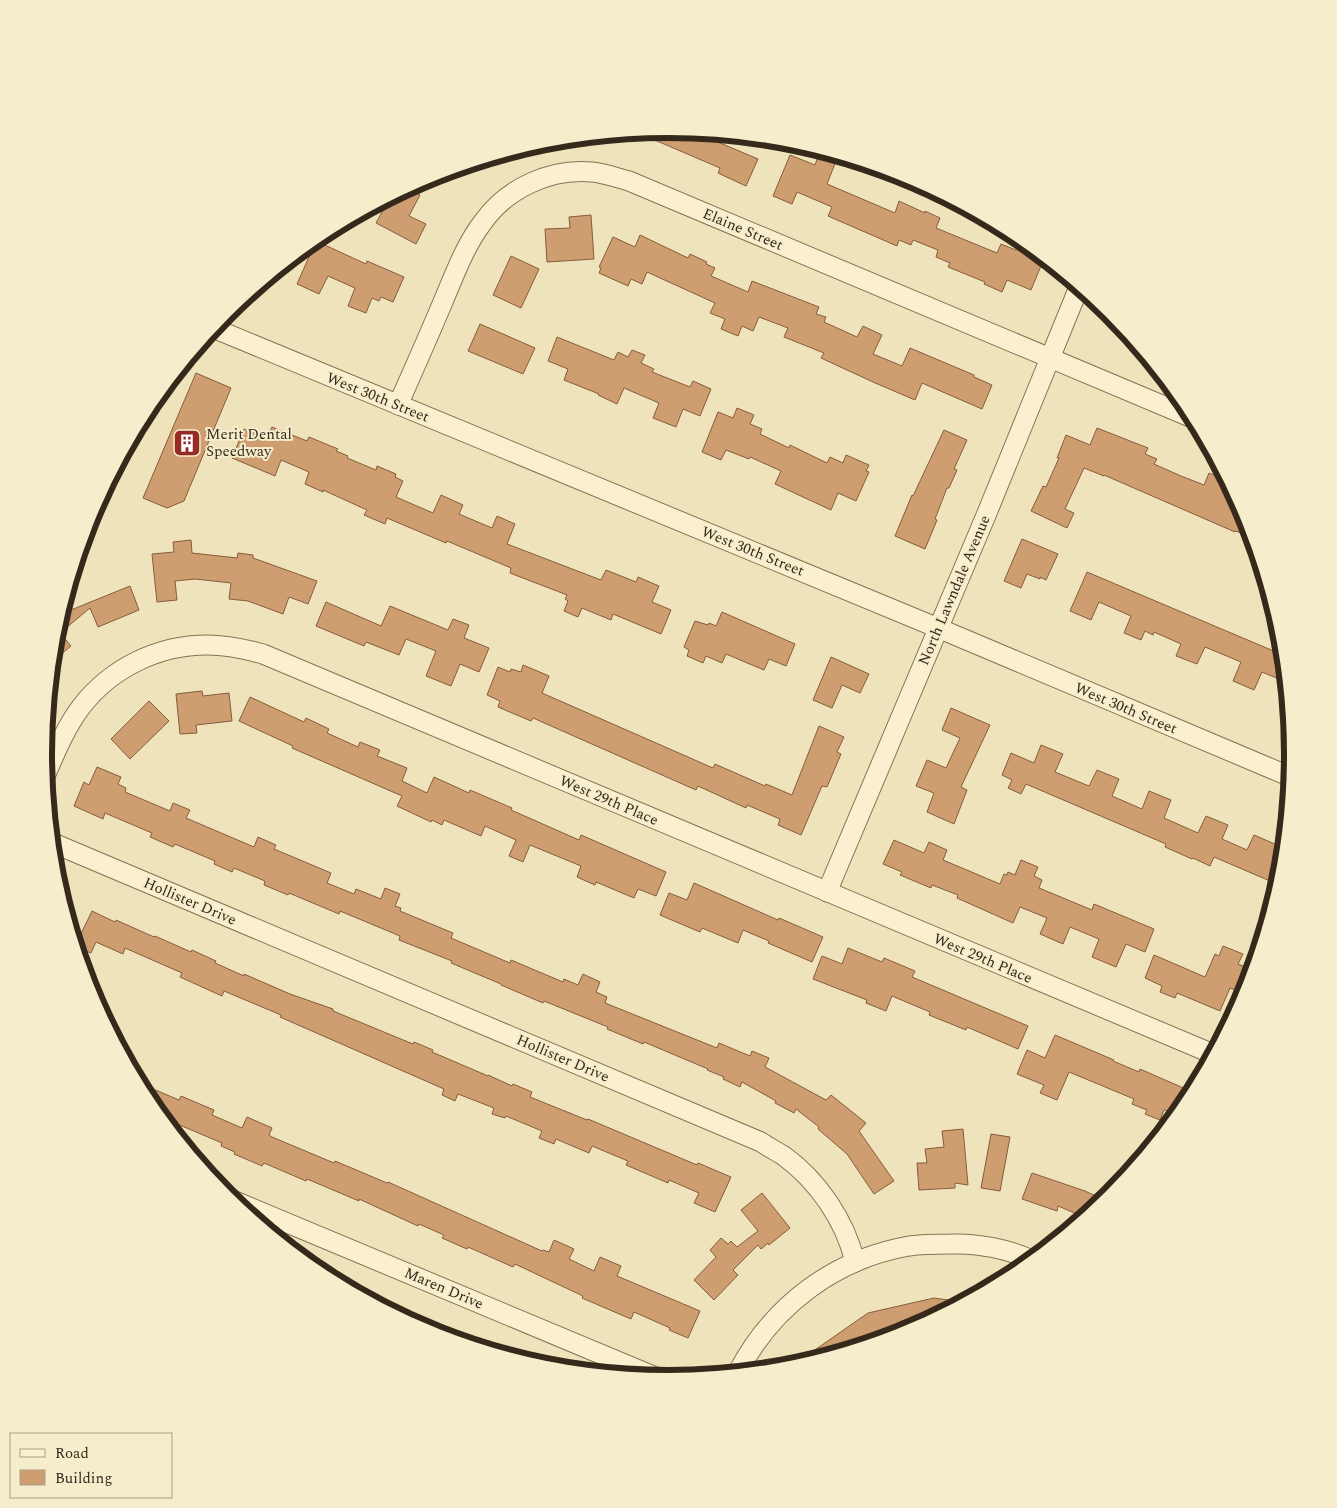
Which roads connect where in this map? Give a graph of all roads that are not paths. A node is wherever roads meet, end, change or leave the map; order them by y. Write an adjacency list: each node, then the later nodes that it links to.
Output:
1 (1077, 293): 3 (street, North Lawndale Avenue)
2 (221, 331): 4 (street, West 30th Street)
3 (1050, 358): 4 (street, Elaine Street); 5 (street, Elaine Street); 6 (street, North Lawndale Avenue)
4 (398, 405): 6 (street, West 30th Street)
5 (1182, 414)
6 (938, 628): 8 (street, West 30th Street); 10 (street, North Lawndale Avenue)
7 (52, 760): 10 (street, West 29th Place)
8 (1284, 774)
9 (60, 846): 14 (street, Hollister Drive)
10 (827, 892): 11 (street, West 29th Place)
11 (1207, 1052)
12 (253, 1209): 16 (street, Maren Drive)
13 (1024, 1257): 14 (street)
14 (855, 1262): 15 (street)
15 (742, 1366)
16 (637, 1369)

